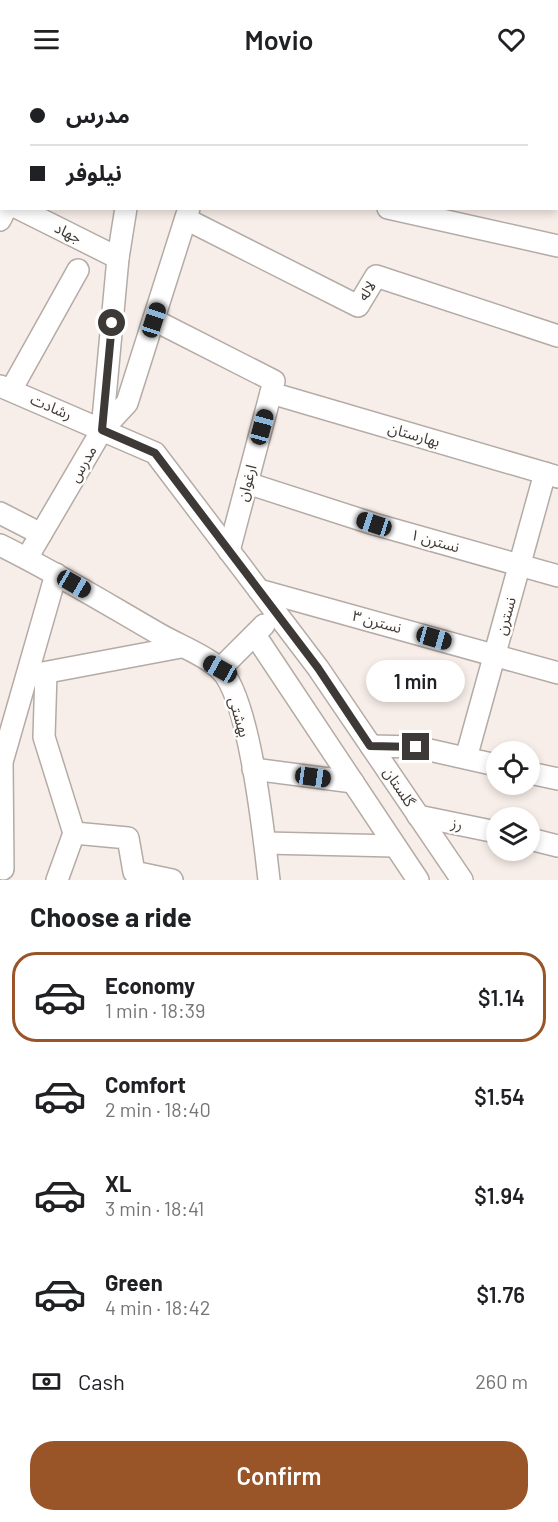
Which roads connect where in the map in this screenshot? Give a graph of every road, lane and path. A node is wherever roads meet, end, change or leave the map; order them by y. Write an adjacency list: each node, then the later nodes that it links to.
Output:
1 (22, 210): 6 (street, جهاد)
2 (126, 210): 6 (street, مدرس)
3 (397, 210): 5 (street)
4 (188, 214): 8 (street); 9 (street, لاله)
5 (558, 246)
6 (118, 258): 12 (street, مدرس)
7 (78, 270): 11 (street)
8 (154, 320): 10 (street, بهارستان); 12 (street)
9 (558, 336)
10 (272, 387): 13 (street, بهارستان); 14 (street, ارغوان)
11 (6, 388): 12 (street, رشادت)
12 (102, 430): 16 (street, مدرس); 18 (street, گلستان)
13 (551, 475): 20 (street, نسترن)
14 (247, 483): 18 (street, ارغوان); 20 (street, نسترن ۱)
15 (0, 513): 16 (street)
16 (41, 534): 19 (street, مدرس)
17 (2, 550): 19 (street)
18 (229, 551): 23 (street, گلستان)
19 (27, 558): 21 (street)
20 (521, 565): 22 (street, نسترن ۱); 27 (street, نسترن)
21 (56, 574): 26 (street); 30 (street)
22 (558, 576)
23 (259, 590): 24 (street, گلستان); 27 (street, نسترن ۳)
24 (275, 613): 25 (street); 31 (street, گلستان)
25 (255, 635): 28 (street); 38 (street)
26 (181, 647): 28 (street); 30 (street)
27 (495, 655): 29 (street, نسترن ۳); 32 (street, نسترن)
28 (220, 669): 35 (street, بهشتی)
29 (558, 673)
30 (36, 675): 33 (street); 41 (street)
31 (370, 746): 32 (street); 39 (street, گلستان)
32 (466, 758): 34 (street)
33 (1, 761): 46 (street)
34 (486, 763)
35 (253, 769): 38 (street); 43 (street, بهشتی)
36 (540, 775): 37 (street)
37 (558, 779)
38 (353, 782): 44 (street)
39 (418, 816): 40 (street, رز); 51 (street, گلستان)
40 (486, 830)
41 (74, 833): 47 (street); 48 (street)
42 (540, 842): 45 (street)
43 (265, 843): 44 (street); 49 (street, بهشتی)
44 (395, 846): 50 (street)
45 (558, 846)
46 (3, 868)
47 (57, 880)
48 (172, 880)
49 (269, 880)
50 (418, 880)
51 (462, 880)

